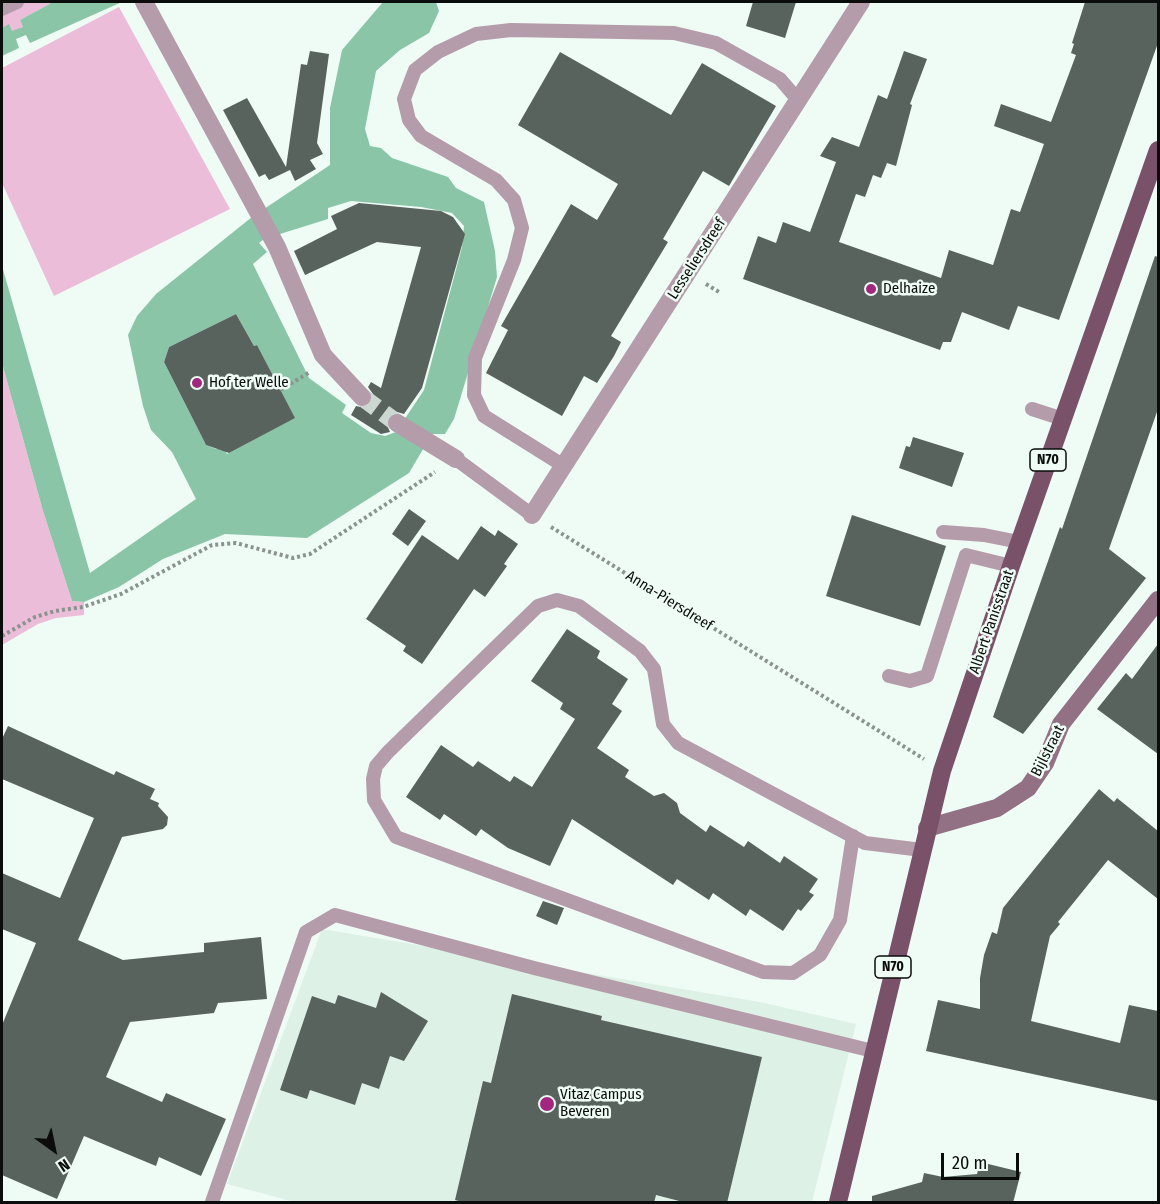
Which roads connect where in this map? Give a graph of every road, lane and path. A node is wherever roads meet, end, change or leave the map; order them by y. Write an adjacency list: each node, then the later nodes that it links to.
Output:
1 (17, 2): 4 (lane)
2 (144, 2): 7 (street)
3 (861, 2): 5 (street, Lesseliersdreef)
4 (2, 9)
5 (798, 100): 14 (street, Lesseliersdreef); 14 (lane)
6 (1158, 150): 11 (main road, Albert Panisstraat / N70)
7 (329, 361): 8 (path); 9 (street)
8 (280, 390)
9 (362, 397)
10 (1032, 410): 11 (lane)
11 (1063, 419): 17 (main road, Albert Panisstraat / N70)
12 (398, 424): 13 (street)
13 (456, 459): 15 (lane); 20 (path)
14 (564, 466): 15 (street, Lesseliersdreef)
15 (532, 516): 22 (path, Anna-Piersdreef)
16 (943, 532): 17 (lane)
17 (1019, 542): 18 (main road, Albert Panisstraat / N70)
18 (1011, 566): 21 (lane); 22 (main road, Albert Panisstraat / N70)
19 (1158, 600): 23 (street, Bijlstraat)
20 (2, 636)
21 (889, 676)
22 (942, 771): 23 (main road, Albert Panisstraat / N70)
23 (927, 828): 25 (main road, Albert Panisstraat / N70)
24 (853, 836): 24 (lane); 25 (lane)
25 (922, 850): 26 (main road, Albert Panisstraat / N70)
26 (873, 1051): 27 (lane); 28 (main road, Albert Panisstraat / N70)
27 (212, 1203)
28 (838, 1203)

